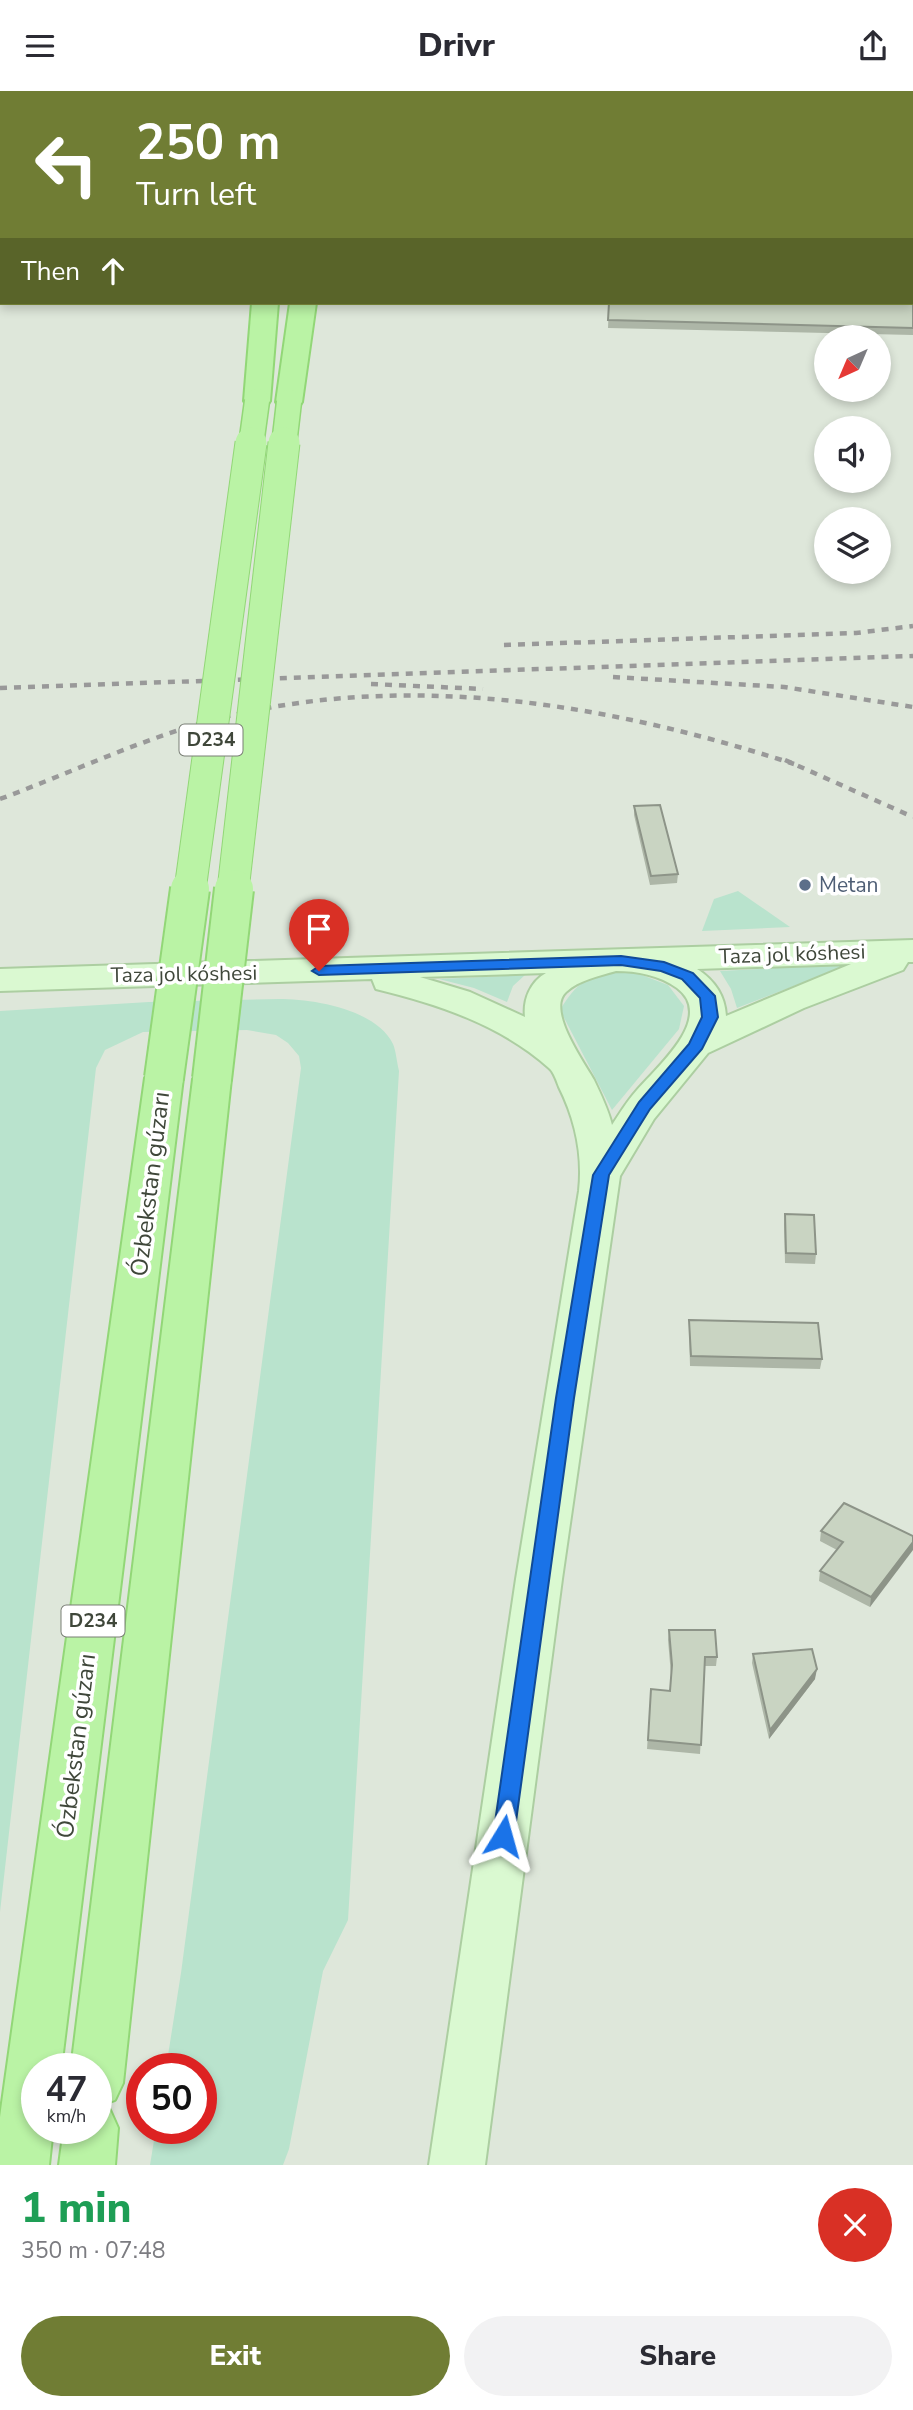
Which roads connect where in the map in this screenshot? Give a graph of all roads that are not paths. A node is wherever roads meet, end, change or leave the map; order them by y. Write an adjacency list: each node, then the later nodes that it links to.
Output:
1 (265, 305): 14 (main road, Ózbekstan gúzarı / D234, bridge)
2 (303, 305): 12 (main road, D234, bridge)
3 (913, 953): 4 (main road, Taza jol kóshesi); 9 (main road)
4 (617, 961): 5 (main road, Taza jol kóshesi); 9 (main road); 10 (main road)
5 (293, 972): 6 (main road, Taza jol kóshesi); 10 (main road)
6 (94, 977): 7 (main road, Taza jol kóshesi); 8 (main road)
7 (0, 980)
8 (0, 994)
9 (696, 1045): 11 (main road)
10 (566, 1064): 11 (main road)
11 (601, 1175): 16 (main road)
12 (99, 2053)
13 (89, 2144): 15 (main road)
14 (21, 2165)
15 (87, 2165)
16 (457, 2165)

